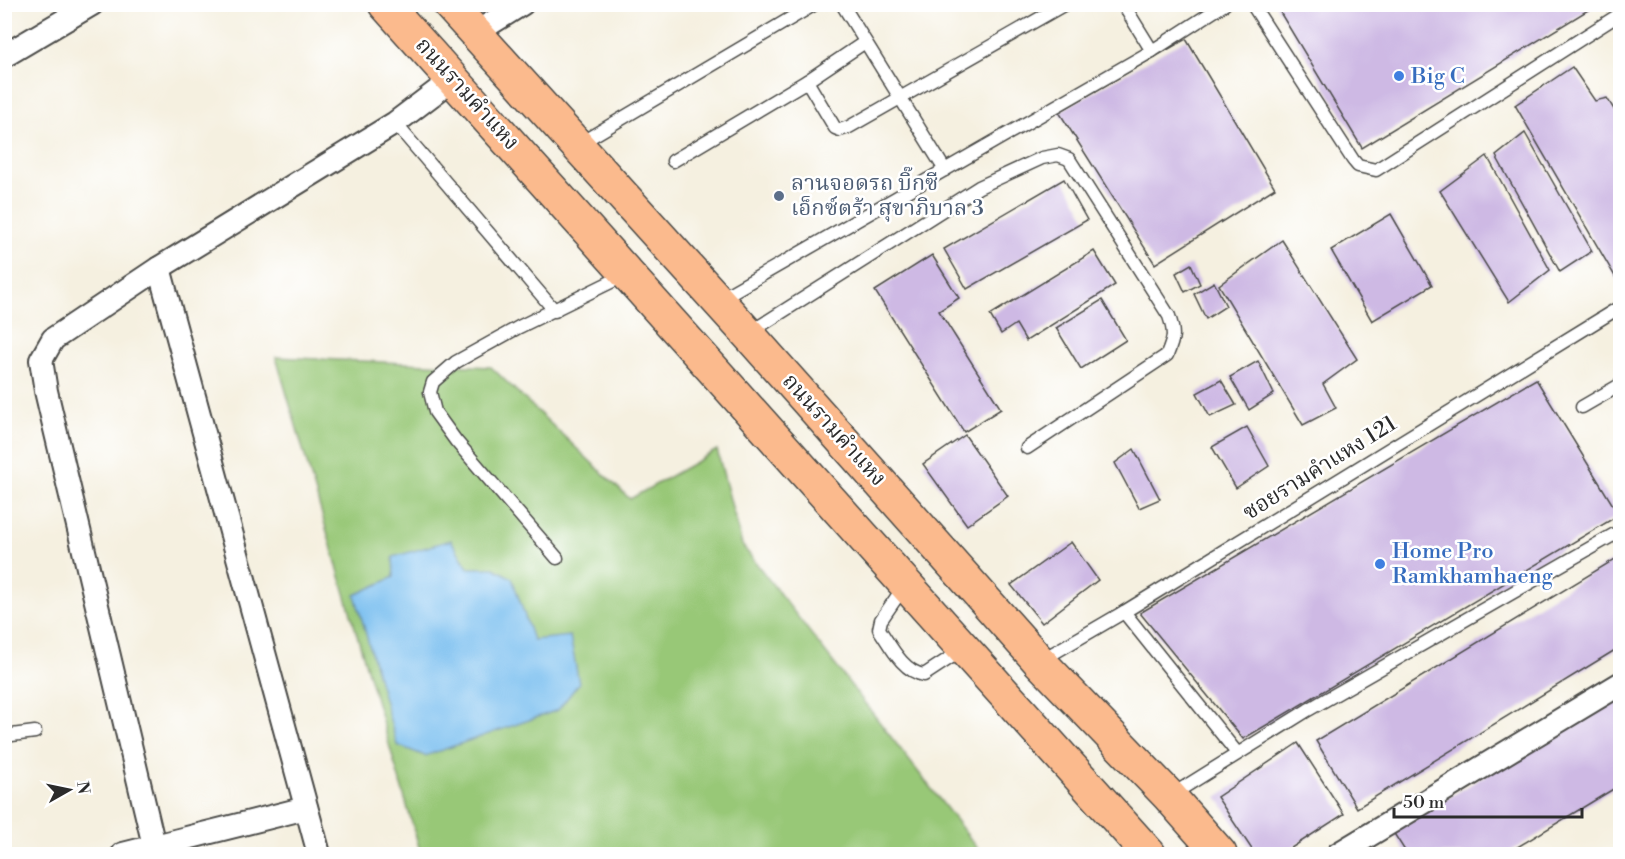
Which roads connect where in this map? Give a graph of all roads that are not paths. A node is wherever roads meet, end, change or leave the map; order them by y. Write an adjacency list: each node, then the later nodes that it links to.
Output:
1 (92, 4): 15 (street)
2 (386, 4): 16 (main road, ถนนรามคำแหง)
3 (449, 4): 12 (main road, ถนนรามคำแหง)
4 (522, 4): 12 (street)
5 (815, 4): 20 (lane)
6 (842, 4): 13 (lane)
7 (1065, 4): 18 (lane)
8 (1123, 4): 14 (lane)
9 (1225, 4): 14 (lane)
10 (1252, 4): 11 (lane)
11 (1620, 14)
12 (475, 33): 20 (main road, ถนนรามคำแหง)
13 (866, 42): 17 (lane); 18 (lane)
14 (1152, 51): 22 (lane)
15 (4, 56)
16 (453, 79): 19 (street); 24 (main road, ถนนรามคำแหง)
17 (807, 81): 18 (lane); 21 (lane)
18 (900, 99): 22 (lane)
19 (395, 123): 23 (street); 27 (lane)
20 (577, 145): 25 (main road, ถนนรามคำแหง)
21 (673, 161)
22 (945, 170): 25 (lane)
23 (159, 268): 43 (street); 44 (street)
24 (629, 273): 27 (lane); 34 (main road, ถนนรามคำแหง)
25 (717, 301): 28 (main road, ถนนรามคำแหง)
26 (1620, 307): 35 (lane, ซอยรามคำแหง 121)
27 (555, 311): 33 (lane)
28 (748, 334): 31 (lane); 37 (main road, ถนนรามคำแหง)
29 (1620, 385): 30 (lane)
30 (1582, 407)
31 (1027, 448)
32 (1620, 531): 41 (lane)
33 (557, 558)
34 (906, 584): 36 (main road, ถนนรามคำแหง); 36 (lane)
35 (1124, 612): 37 (lane, ซอยรามคำแหง 121); 41 (lane)
36 (963, 649): 47 (main road, ถนนรามคำแหง)
37 (1039, 661): 42 (main road, ถนนรามคำแหง)
38 (1620, 684): 49 (street)
39 (35, 732): 40 (lane)
40 (4, 736)
41 (1237, 753): 42 (lane)
42 (1169, 796): 48 (main road, ถนนรามคำแหง)
43 (306, 808): 44 (street); 46 (street)
44 (155, 851): 45 (street)
45 (123, 855)
46 (319, 855)
47 (1149, 855)
48 (1220, 855)
49 (1338, 855)

